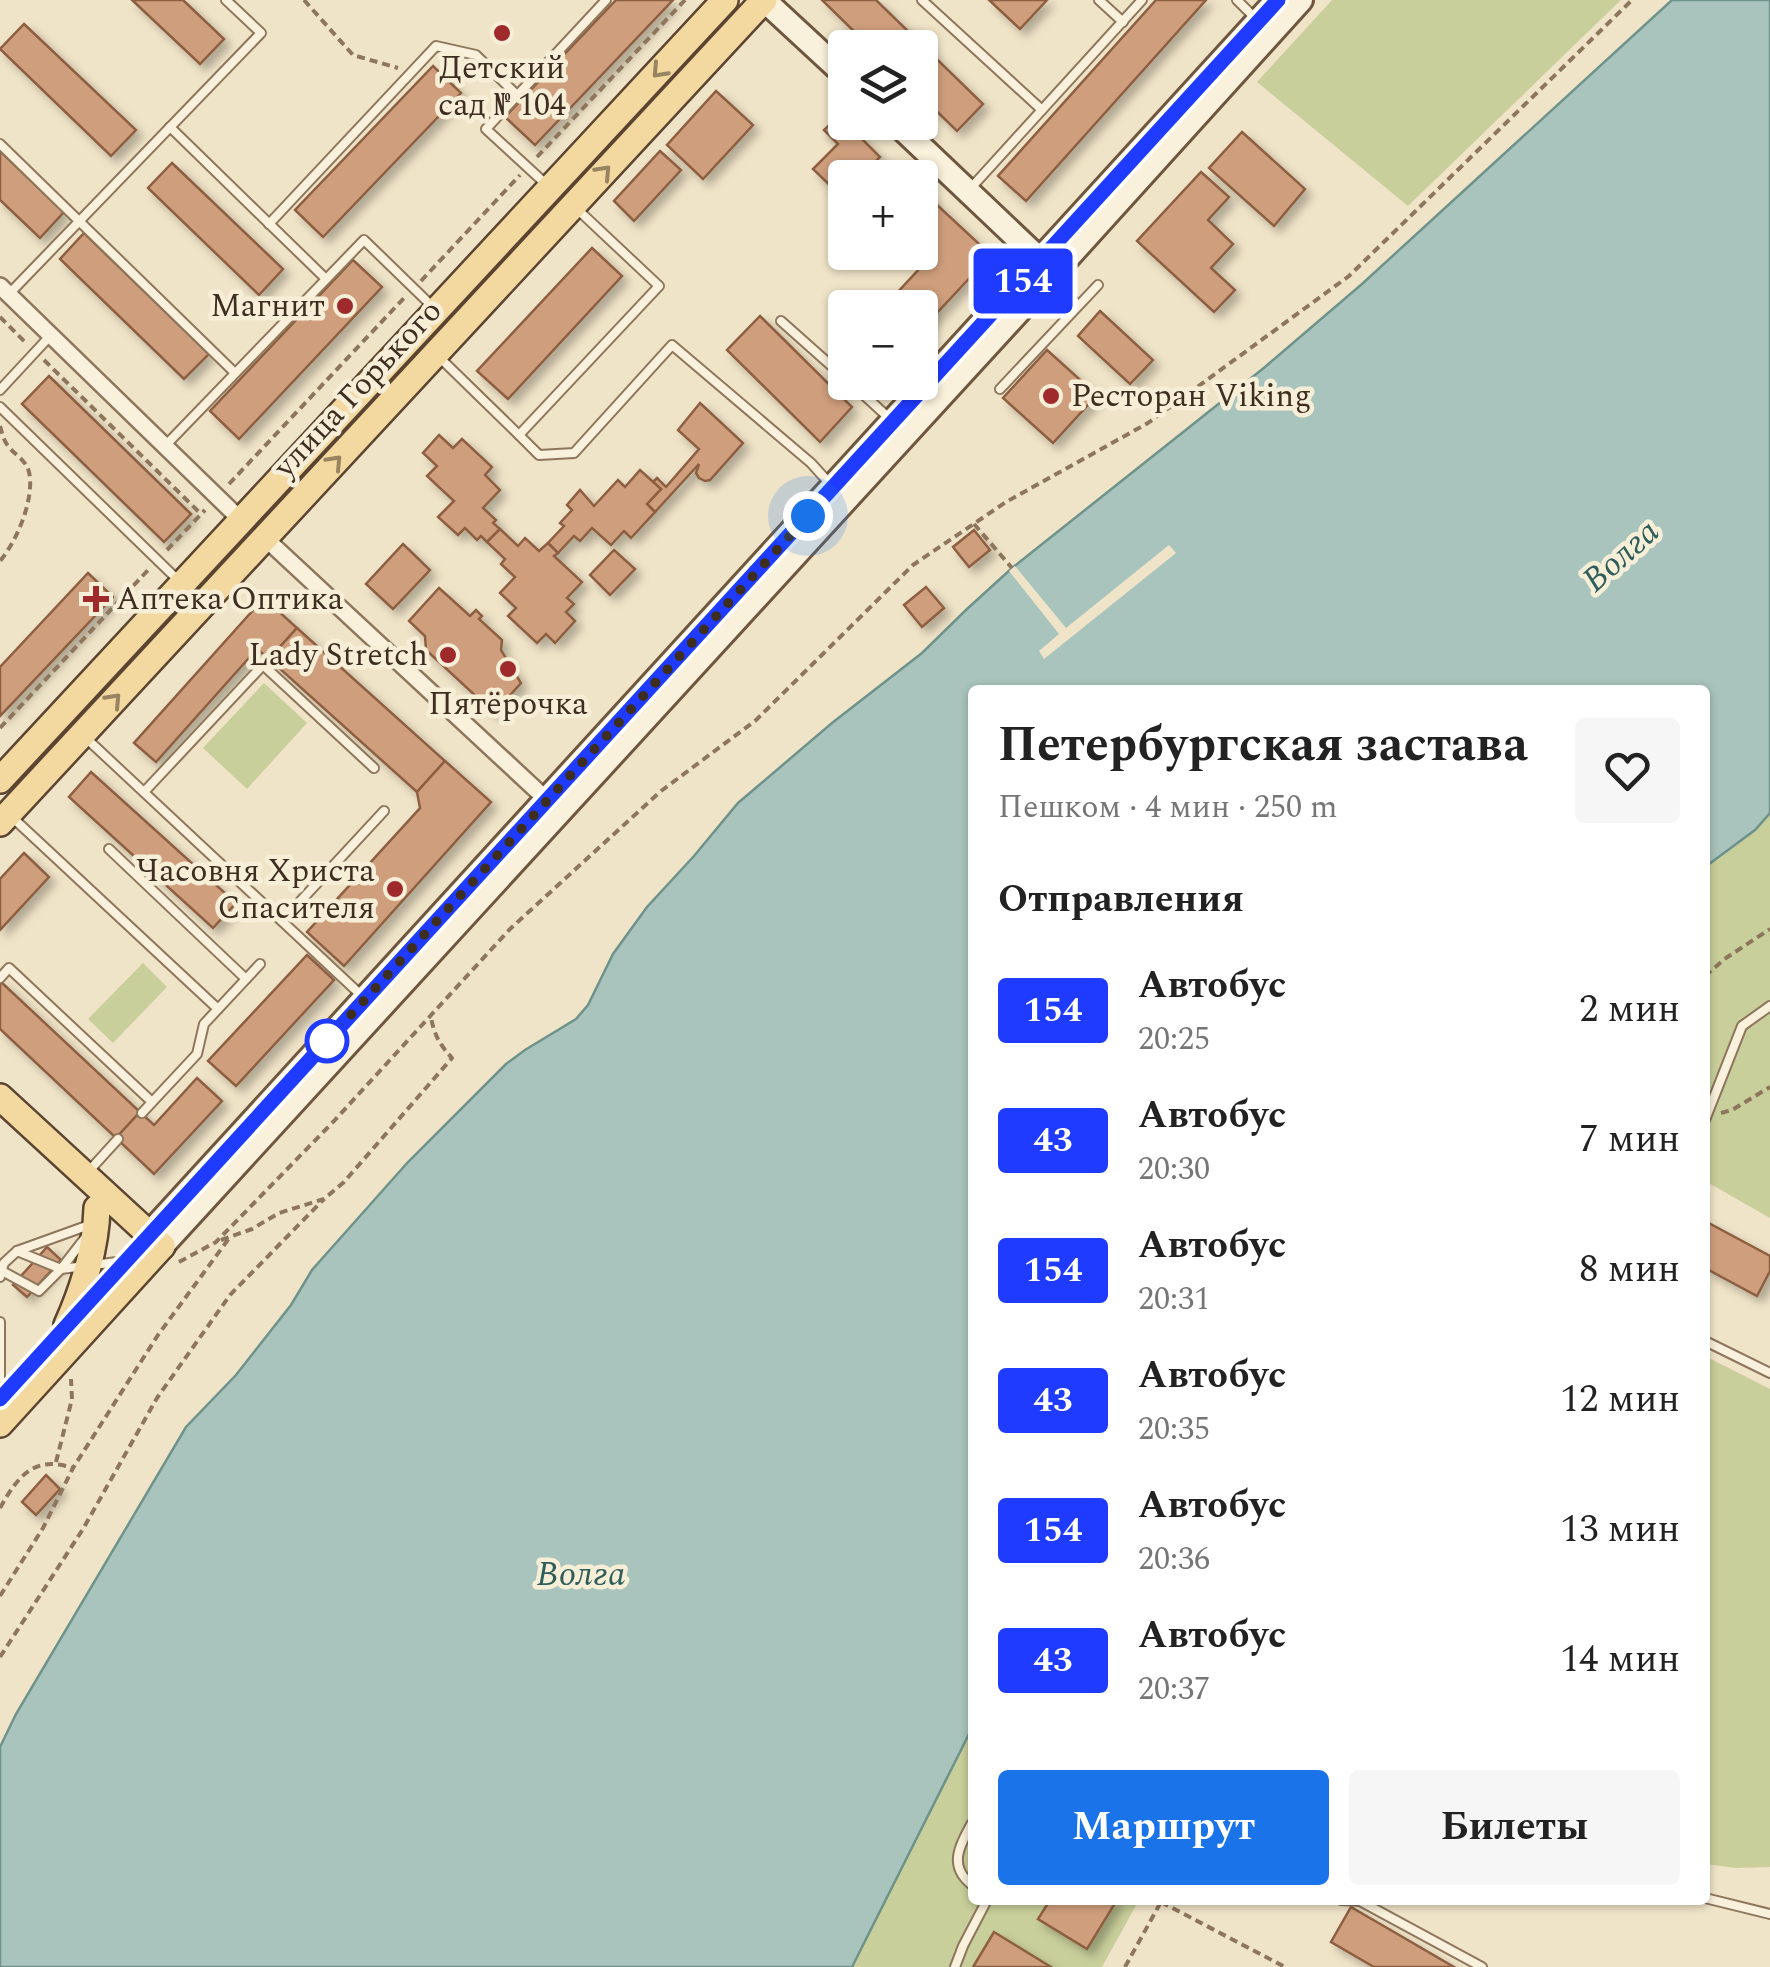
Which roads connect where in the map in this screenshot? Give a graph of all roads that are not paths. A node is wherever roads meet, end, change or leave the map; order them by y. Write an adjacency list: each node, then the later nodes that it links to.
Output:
1 (226, 0): 16 (lane)
2 (606, 0): 14 (lane)
3 (725, 0): 19 (main road, улица Горького, one-way to 19)
4 (764, 0): 13 (main road); 21 (main road, улица Горького, one-way to 4)
5 (922, 0): 15 (lane)
6 (1099, 0): 12 (lane)
7 (1142, 0): 12 (lane)
8 (1237, 0): 11 (lane)
9 (1278, 0): 11 (main road)
10 (1301, 0): 24 (main road)
11 (1259, 21): 24 (main road)
12 (1123, 22): 15 (lane)
13 (828, 59)
14 (517, 95): 19 (lane); 23 (lane)
15 (1042, 110): 20 (lane)
16 (170, 127): 22 (lane); 23 (lane)
17 (914, 140): 20 (main road)
18 (0, 144): 22 (lane)
19 (550, 188): 29 (main road, улица Горького)
20 (968, 191): 24 (main road)
21 (574, 206): 32 (main road, улица Горького); 40 (lane)
22 (79, 221): 27 (lane); 34 (lane)
23 (269, 224): 25 (lane)
24 (1048, 267): 28 (lane); 39 (main road); 69 (main road)
25 (326, 279): 29 (lane); 34 (lane)
26 (1098, 284): 28 (lane)
27 (4, 290): 31 (street)
28 (1078, 305): 35 (lane)
29 (437, 310): 43 (main road, улица Горького)
30 (781, 321): 33 (lane)
31 (51, 336): 36 (lane); 41 (street)
32 (436, 354): 40 (lane); 44 (main road, улица Горького, one-way to 32)
33 (828, 362)
34 (236, 373): 41 (lane)
35 (1000, 388)
36 (0, 390)
37 (870, 400): 39 (lane)
38 (0, 407): 45 (lane)
39 (894, 422): 42 (main road)
40 (519, 435): 42 (lane)
41 (165, 446): 43 (street)
42 (834, 488): 50 (main road)
43 (242, 520): 45 (main road, улица Горького)
44 (265, 538): 46 (main road, улица Горького, one-way to 44); 50 (street)
45 (182, 584): 48 (main road, улица Горького)
46 (82, 734): 49 (lane); 52 (main road, улица Горького)
47 (374, 768): 49 (lane)
48 (1, 776)
49 (144, 792): 54 (lane)
50 (547, 800): 58 (main road)
51 (384, 811): 54 (lane)
52 (4, 818): 60 (lane)
53 (109, 849): 57 (lane)
54 (282, 921): 58 (lane)
55 (260, 964): 57 (lane)
56 (0, 978): 62 (lane)
57 (246, 979): 60 (lane)
58 (365, 999): 69 (main road)
59 (1770, 1006): 63 (lane)
60 (218, 1009): 62 (lane)
61 (0, 1097): 67 (main road)
62 (152, 1102): 64 (lane)
63 (1710, 1109)
64 (142, 1113)
65 (0, 1119): 68 (main road)
66 (118, 1139): 67 (lane)
67 (85, 1175): 69 (main road)
68 (97, 1215): 69 (main road); 70 (lane); 71 (main road); 72 (lane)
69 (150, 1250): 71 (lane); 75 (main road); 80 (main road)
70 (16, 1251): 72 (lane); 73 (lane)
71 (89, 1265): 72 (lane); 75 (main road)
72 (60, 1269): 73 (lane)
73 (1, 1274)
74 (0, 1322): 78 (lane)
75 (66, 1325): 79 (main road)
76 (1710, 1343): 77 (lane)
77 (1770, 1373)
78 (0, 1378)
79 (0, 1399)
80 (0, 1424)
81 (968, 1830): 82 (lane)
82 (968, 1882)
83 (1710, 1899): 86 (lane)
84 (985, 1905): 87 (lane)
85 (1367, 1905): 88 (lane)
86 (1770, 1914)
87 (955, 1967)
88 (1482, 1967)

